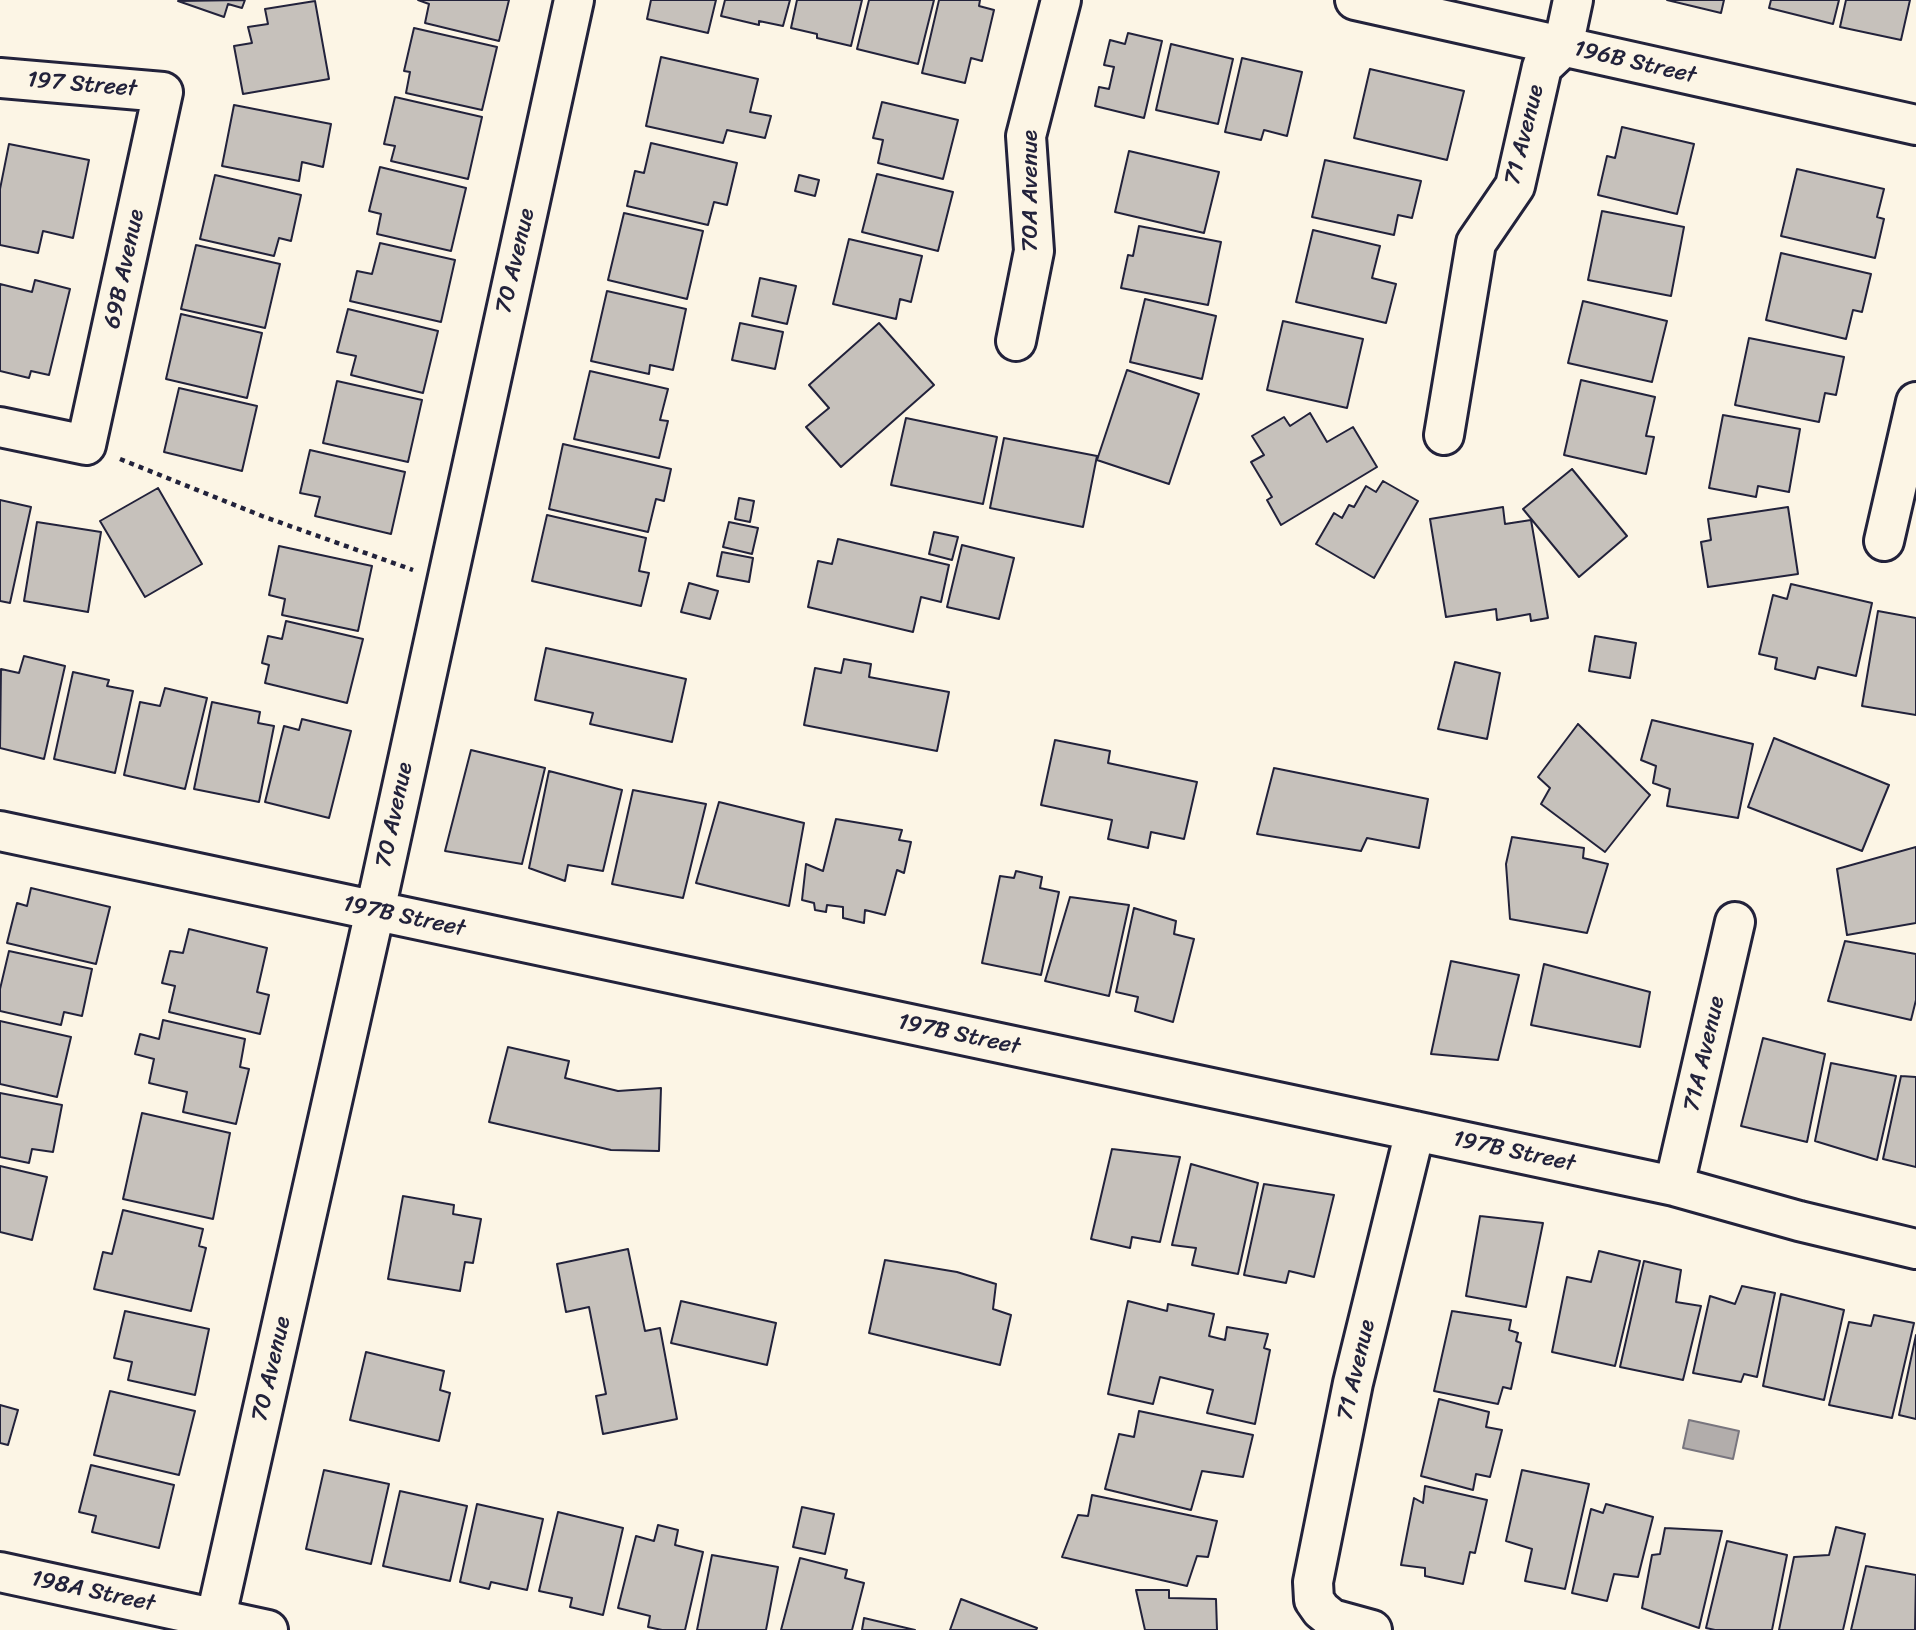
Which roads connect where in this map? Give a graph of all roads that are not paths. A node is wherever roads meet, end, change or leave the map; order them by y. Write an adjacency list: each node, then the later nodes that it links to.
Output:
1 (574, 0): 15 (street, 70 Avenue)
2 (1061, 0): 9 (street, 70A Avenue)
3 (1355, 0): 5 (street, 196B Street)
4 (1573, 0): 5 (street, 71 Avenue)
5 (1563, 47): 8 (street, 196B Street); 12 (street, 71 Avenue)
6 (0, 78): 7 (street, 197 Street)
7 (163, 92): 11 (street, 69B Avenue)
8 (1916, 125)
9 (1016, 341)
10 (1916, 402): 13 (street)
11 (0, 426)
12 (1444, 435)
13 (1884, 541)
14 (0, 831): 15 (street, 197B Street)
15 (375, 911): 17 (street, 197B Street); 21 (street, 70 Avenue)
16 (1735, 922): 18 (street, 71A Avenue)
17 (1415, 1131): 18 (street, 197B Street); 23 (street, 71 Avenue)
18 (1674, 1186): 19 (street, 197B Street)
19 (1916, 1249)
20 (0, 1572): 21 (street, 198A Street)
21 (215, 1625): 22 (street, 198A Street)
22 (268, 1630)
23 (1372, 1630)

